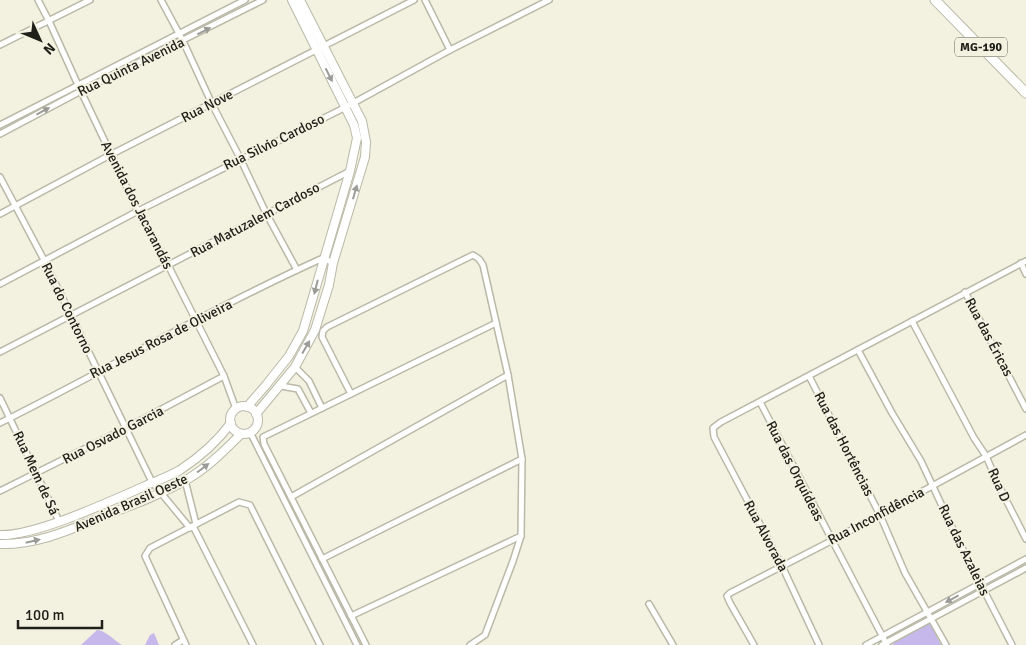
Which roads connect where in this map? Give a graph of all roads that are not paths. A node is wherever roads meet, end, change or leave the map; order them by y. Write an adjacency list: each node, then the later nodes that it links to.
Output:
1 (38, 0): 12 (street, Avenida dos Jacarandás)
2 (90, 0): 12 (street)
3 (161, 0): 13 (street)
4 (244, 0): 13 (street, Rua Quinta Avenida)
5 (263, 0): 14 (street, Rua Quinta Avenida, one-way to 5)
6 (292, 0): 16 (street)
7 (300, 0): 16 (street)
8 (414, 0): 16 (street, Rua Nove)
9 (425, 0): 17 (street)
10 (549, 0): 17 (street, Rua Silvio Cardoso)
11 (935, 0): 19 (main road, MG-190)
12 (50, 20): 15 (street); 18 (street, Avenida dos Jacarandás)
13 (179, 33): 14 (street); 18 (street, Rua Quinta Avenida)
14 (183, 41): 18 (street, Rua Quinta Avenida); 21 (street)
15 (0, 45)
16 (320, 48): 20 (street); 21 (street, Rua Nove); 22 (street, one-way to 22)
17 (450, 50): 20 (street, Rua Silvio Cardoso)
18 (80, 88): 23 (street, Rua Quinta Avenida); 24 (street, Rua Quinta Avenida, one-way to 18); 25 (street, Avenida dos Jacarandás)
19 (1026, 93)
20 (353, 102): 22 (street, Rua Silvio Cardoso); 36 (street, one-way to 20)
21 (212, 104): 25 (street, Rua Nove); 26 (street)
22 (346, 107): 26 (street, Rua Silvio Cardoso); 27 (street)
23 (0, 125)
24 (0, 134)
25 (112, 154): 29 (street, Rua Nove); 30 (street, Avenida dos Jacarandás)
26 (240, 158): 30 (street, Rua Silvio Cardoso); 31 (street)
27 (350, 171): 31 (street, Rua Matuzalem Cardoso); 33 (street)
28 (0, 177): 29 (street, Rua do Contorno)
29 (15, 206): 32 (street, Rua Nove); 34 (street, Rua do Contorno)
30 (138, 211): 34 (street, Rua Silvio Cardoso); 37 (street, Avenida dos Jacarandás)
31 (266, 213): 37 (street, Rua Matuzalem Cardoso); 38 (street)
32 (0, 214)
33 (323, 258): 36 (street); 38 (street, Rua Jesus Rosa de Oliveira); 48 (street, one-way to 48)
34 (44, 260): 40 (street, Rua Silvio Cardoso); 42 (street, Rua do Contorno)
35 (1023, 262): 39 (street); 41 (street)
36 (333, 263): 49 (street, one-way to 36)
37 (168, 265): 42 (street, Rua Matuzalem Cardoso); 43 (street, Avenida dos Jacarandás)
38 (297, 270): 43 (street, Rua Jesus Rosa de Oliveira)
39 (1026, 274)
40 (0, 284)
41 (964, 292): 44 (street); 61 (street, Rua das Éricas)
42 (70, 316): 47 (street, Rua Matuzalem Cardoso); 50 (street, Rua do Contorno)
43 (195, 320): 50 (street, Rua Jesus Rosa de Oliveira); 52 (street, Avenida dos Jacarandás)
44 (912, 321): 46 (street); 71 (street, Rua D)
45 (496, 322): 51 (street); 55 (street); 55 (street)
46 (858, 350): 53 (street); 76 (street, Rua das Azaleias)
47 (0, 352)
48 (289, 356): 49 (street); 58 (street)
49 (296, 364): 54 (street); 59 (street)
50 (98, 371): 64 (street, Rua Jesus Rosa de Oliveira); 67 (street, Rua do Contorno)
51 (508, 375): 72 (street); 79 (street)
52 (224, 376): 60 (street, Avenida dos Jacarandás); 67 (street, Rua Osvado Garcia)
53 (809, 376): 57 (street); 80 (street, Rua das Hortências)
54 (281, 386): 62 (street); 63 (street)
55 (351, 394): 59 (street)
56 (0, 398): 64 (street, Rua Mem de Sá)
57 (760, 402): 86 (street, Rua das Orquídeas); 90 (street, Rua Alvorada)
58 (247, 407): 60 (street); 63 (street)
59 (322, 408): 62 (street)
60 (236, 409): 66 (street)
61 (1026, 409)
62 (311, 413): 79 (street)
63 (256, 414): 68 (street)
64 (10, 418): 65 (street, Rua Jesus Rosa de Oliveira); 73 (street, Rua Mem de Sá)
65 (0, 423)
66 (231, 424): 69 (street); 75 (street, Avenida Brasil Oeste)
67 (126, 428): 73 (street, Rua Osvado Garcia); 75 (street, Rua do Contorno)
68 (250, 432): 69 (street); 104 (street)
69 (241, 434): 74 (street, Avenida Brasil Oeste, one-way to 69)
70 (1026, 435): 71 (street, Rua Inconfidência)
71 (986, 456): 76 (street, Rua Inconfidência); 85 (street, Rua D)
72 (522, 459): 84 (street); 88 (street)
73 (36, 474): 77 (street, Rua Osvado Garcia); 81 (street, Rua Mem de Sá)
74 (186, 480): 78 (street, Avenida Brasil Oeste); 82 (street)
75 (152, 482): 78 (street, Rua do Contorno); 81 (street, Avenida Brasil Oeste)
76 (933, 486): 80 (street, Rua Inconfidência); 92 (street, Rua das Azaleias)
77 (0, 492)
78 (160, 493): 82 (street, Rua do Contorno); 87 (street, Avenida Brasil Oeste, one-way to 78)
79 (291, 497): 88 (street)
80 (880, 515): 86 (street, Rua Inconfidência); 95 (street, Rua das Hortências)
81 (59, 521): 83 (street, Avenida Brasil Oeste)
82 (193, 526): 99 (street); 102 (street); 103 (street)
83 (0, 535)
84 (520, 536): 96 (street); 106 (street)
85 (1026, 539)
86 (831, 541): 90 (street, Rua Inconfidência); 98 (street, Rua das Orquídeas)
87 (0, 544)
88 (322, 559): 96 (street)
89 (1026, 559): 92 (street)
90 (782, 566): 108 (street, Rua Inconfidência); 109 (street, Rua Alvorada)
91 (1026, 568): 93 (street)
92 (980, 584): 93 (street, Rua das Azaleias); 95 (street, one-way to 95)
93 (983, 590): 97 (street); 112 (street, Rua das Azaleias)
94 (649, 604): 107 (street)
95 (928, 612): 97 (street, Rua das Hortências); 98 (street)
96 (351, 616): 105 (street)
97 (932, 619): 100 (street); 111 (street, Rua das Hortências)
98 (882, 636): 100 (street, Rua das Orquídeas); 110 (street)
99 (185, 642): 101 (street)
100 (884, 644)
101 (175, 645)
102 (253, 645)
103 (320, 645)
104 (357, 645)
105 (366, 645)
106 (470, 645)
107 (672, 645)
108 (754, 645)
109 (819, 645)
110 (866, 645)
111 (946, 645)
112 (1012, 645)

